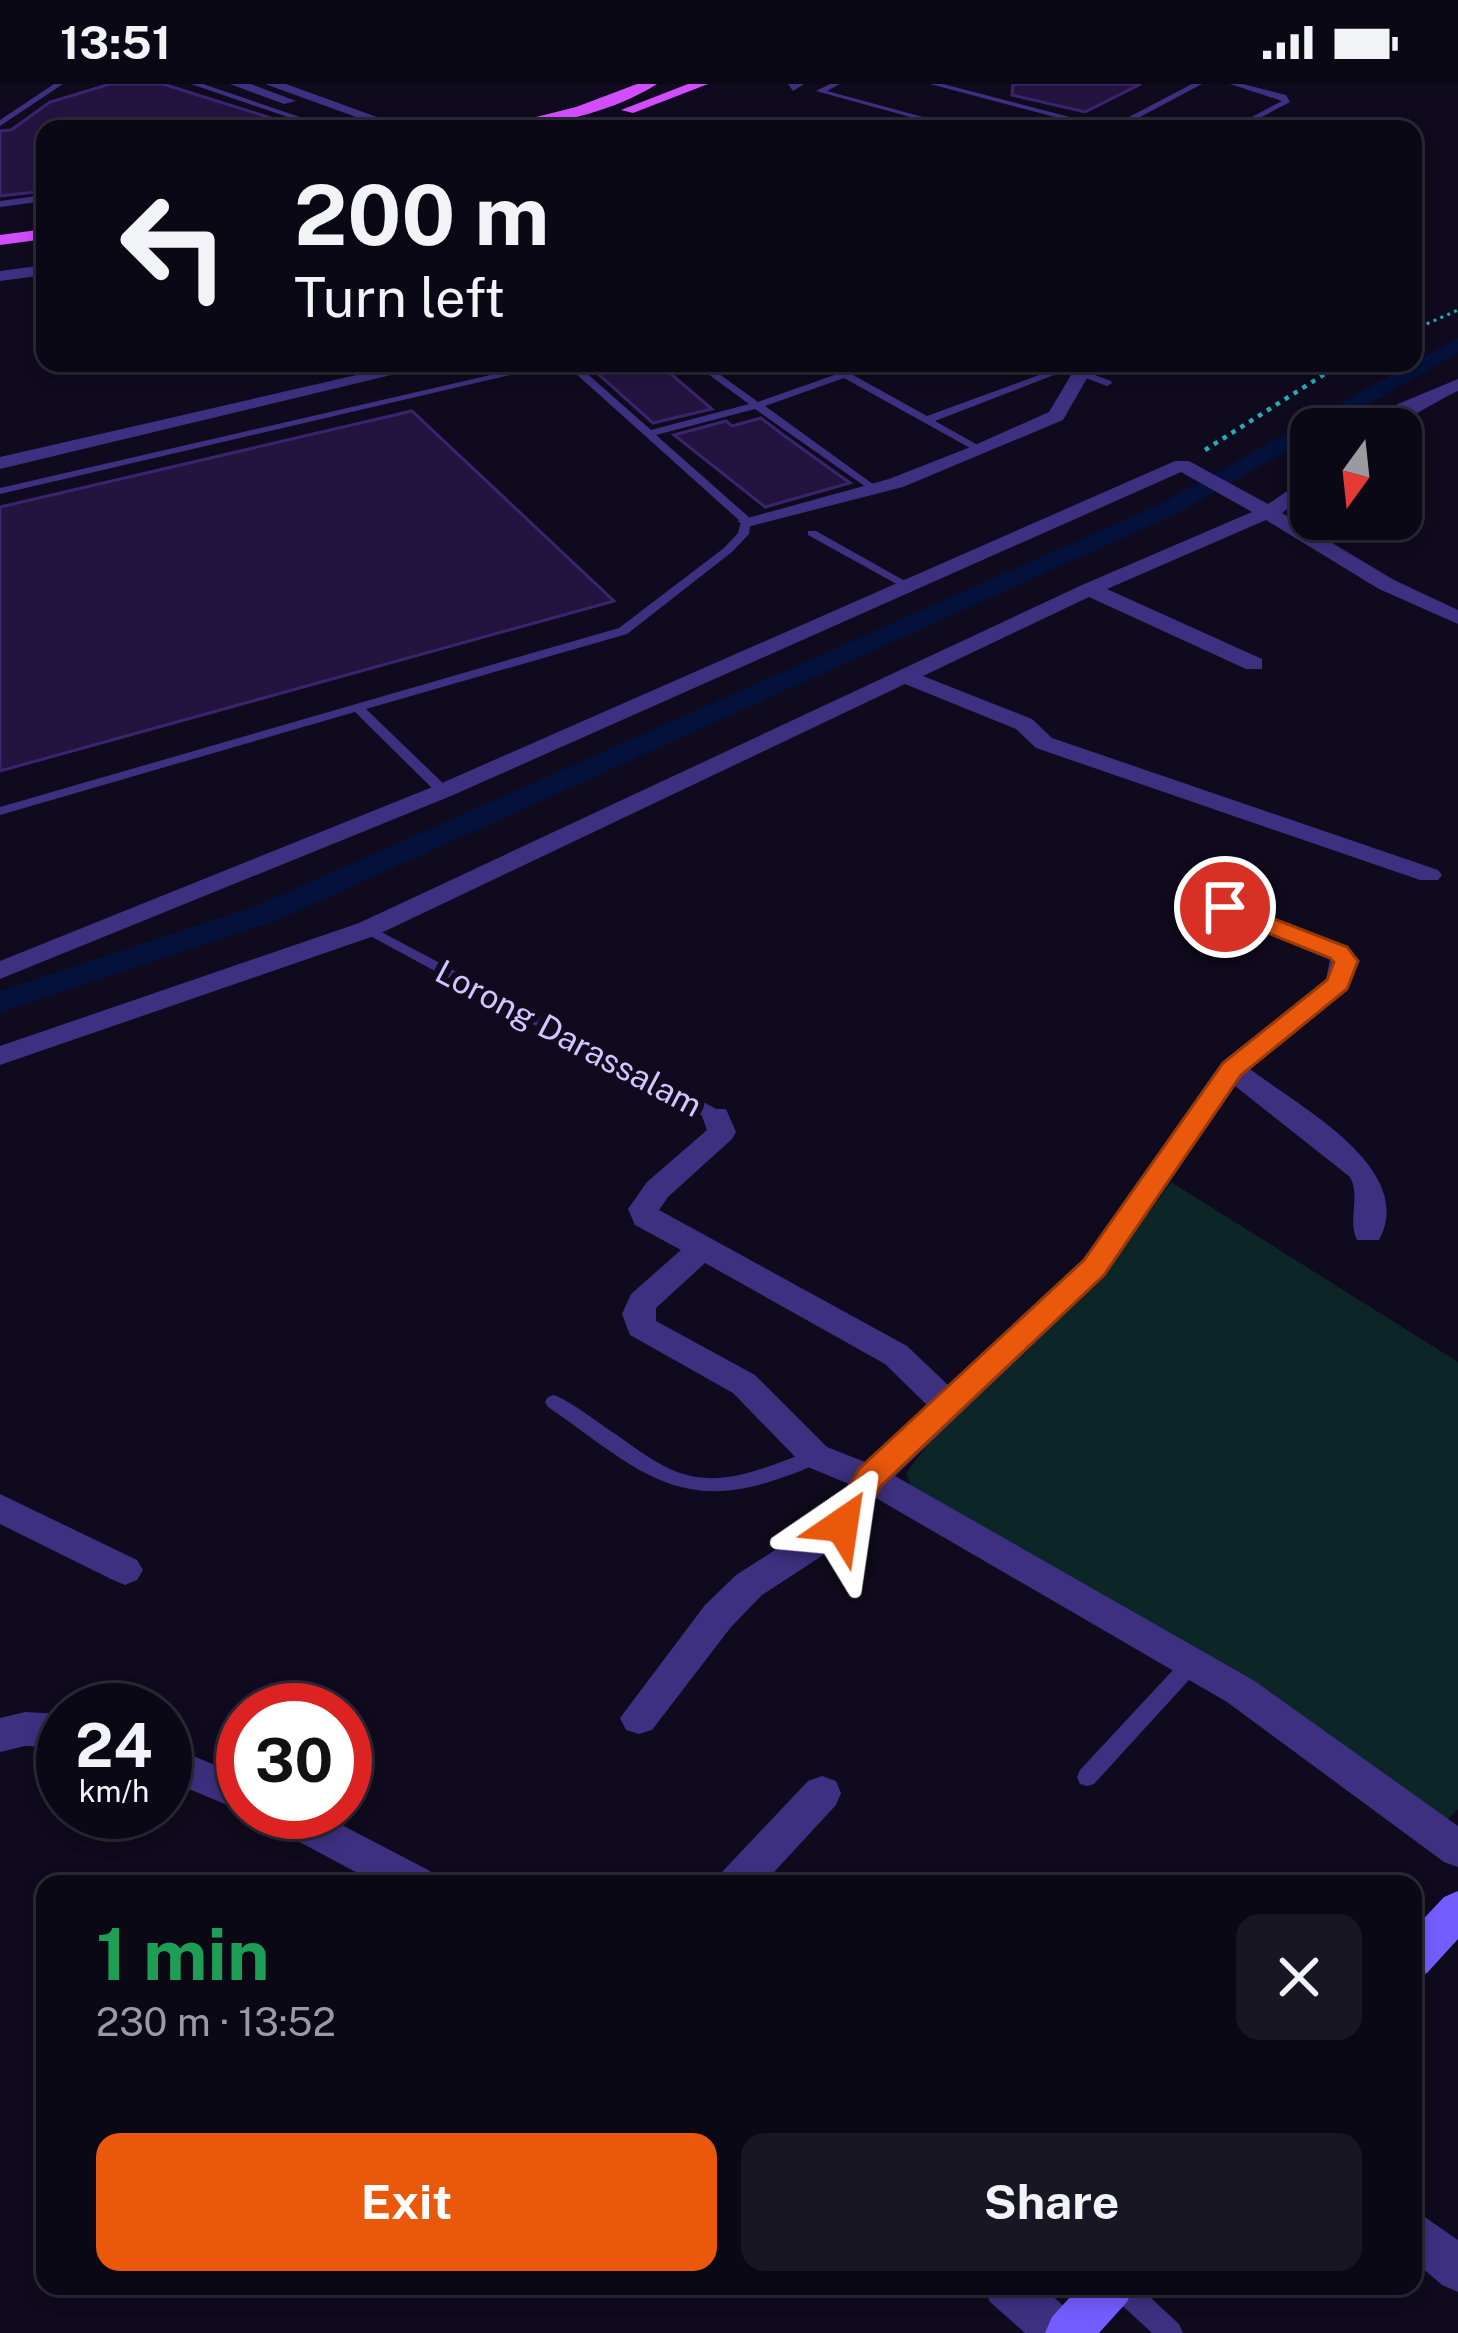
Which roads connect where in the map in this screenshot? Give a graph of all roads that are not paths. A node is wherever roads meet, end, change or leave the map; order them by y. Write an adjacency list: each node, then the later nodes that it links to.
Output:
1 (59, 84): 25 (lane)
2 (195, 84): 11 (lane)
3 (238, 84): 11 (lane); 15 (street)
4 (272, 84): 16 (street)
5 (650, 84): 12 (main road)
6 (701, 84): 13 (main road)
7 (836, 84): 21 (lane)
8 (934, 84): 22 (lane)
9 (1198, 84): 23 (lane)
10 (1234, 84): 24 (lane)
11 (217, 91): 14 (lane)
12 (580, 110): 17 (main road); 18 (main road)
13 (614, 114): 19 (main road); 20 (main road)
14 (304, 120)
15 (342, 120)
16 (377, 120)
17 (535, 120)
18 (551, 120)
19 (591, 120)
20 (596, 120)
21 (929, 120)
22 (1077, 120)
23 (1138, 120)
24 (1251, 120)
25 (0, 124)
26 (36, 199): 27 (lane)
27 (0, 204)
28 (36, 222): 29 (main road)
29 (0, 227)
30 (36, 235): 31 (main road)
31 (0, 240)
32 (36, 271): 33 (street)
33 (0, 276)
34 (385, 372): 44 (street)
35 (517, 372): 47 (lane)
36 (579, 372): 51 (lane)
37 (711, 372): 48 (lane)
38 (842, 372): 43 (lane)
39 (852, 372): 43 (lane)
40 (1056, 372): 50 (lane)
41 (1066, 372): 53 (street)
42 (1078, 372): 45 (lane)
43 (846, 374): 48 (lane); 50 (lane)
44 (371, 377): 47 (lane); 52 (street)
45 (1107, 383)
46 (1458, 384): 49 (street)
47 (395, 400): 55 (lane)
48 (758, 405): 51 (lane); 56 (lane)
49 (1405, 408)
50 (927, 421): 53 (lane)
51 (649, 434): 60 (lane)
52 (86, 443): 54 (street); 55 (lane)
53 (979, 450): 56 (street)
54 (0, 463)
55 (104, 467): 57 (lane)
56 (873, 489): 60 (street)
57 (0, 491)
58 (1290, 497): 59 (street)
59 (1271, 511): 62 (street); 63 (street); 64 (street)
60 (747, 520): 67 (lane)
61 (812, 533): 62 (lane)
62 (906, 585): 68 (street)
63 (1089, 589): 65 (street); 66 (street)
64 (1458, 618)
65 (1254, 664)
66 (904, 676): 70 (street); 72 (street)
67 (358, 708): 68 (lane); 69 (lane)
68 (443, 791): 73 (street)
69 (0, 811)
70 (1429, 875)
71 (1189, 894): 75 (street)
72 (368, 929): 74 (street); 76 (lane, Lorong Darassalam)
73 (0, 970)
74 (0, 1056)
75 (1232, 1069): 77 (street); 80 (street)
76 (716, 1116): 78 (street, Lorong Darassalam)
77 (1368, 1232)
78 (703, 1248): 80 (street); 81 (street)
79 (554, 1402): 81 (lane)
80 (946, 1403): 82 (street)
81 (815, 1456): 82 (street)
82 (870, 1478): 85 (street); 86 (street)
83 (0, 1508): 84 (street)
84 (125, 1570)
85 (1193, 1662): 89 (lane); 92 (street)
86 (639, 1718)
87 (36, 1730): 88 (street)
88 (0, 1735)
89 (1087, 1777)
90 (821, 1793): 94 (street)
91 (331, 1839): 93 (street)
92 (1458, 1849)
93 (399, 1875)
94 (745, 1875)
95 (1458, 1910): 96 (main road)
96 (1422, 1949)
97 (1422, 2238): 98 (street)
98 (1458, 2269)
99 (1017, 2295): 102 (street)
100 (1106, 2295): 102 (main road)
101 (1126, 2295): 103 (lane)
102 (1064, 2333)
103 (1170, 2333)

